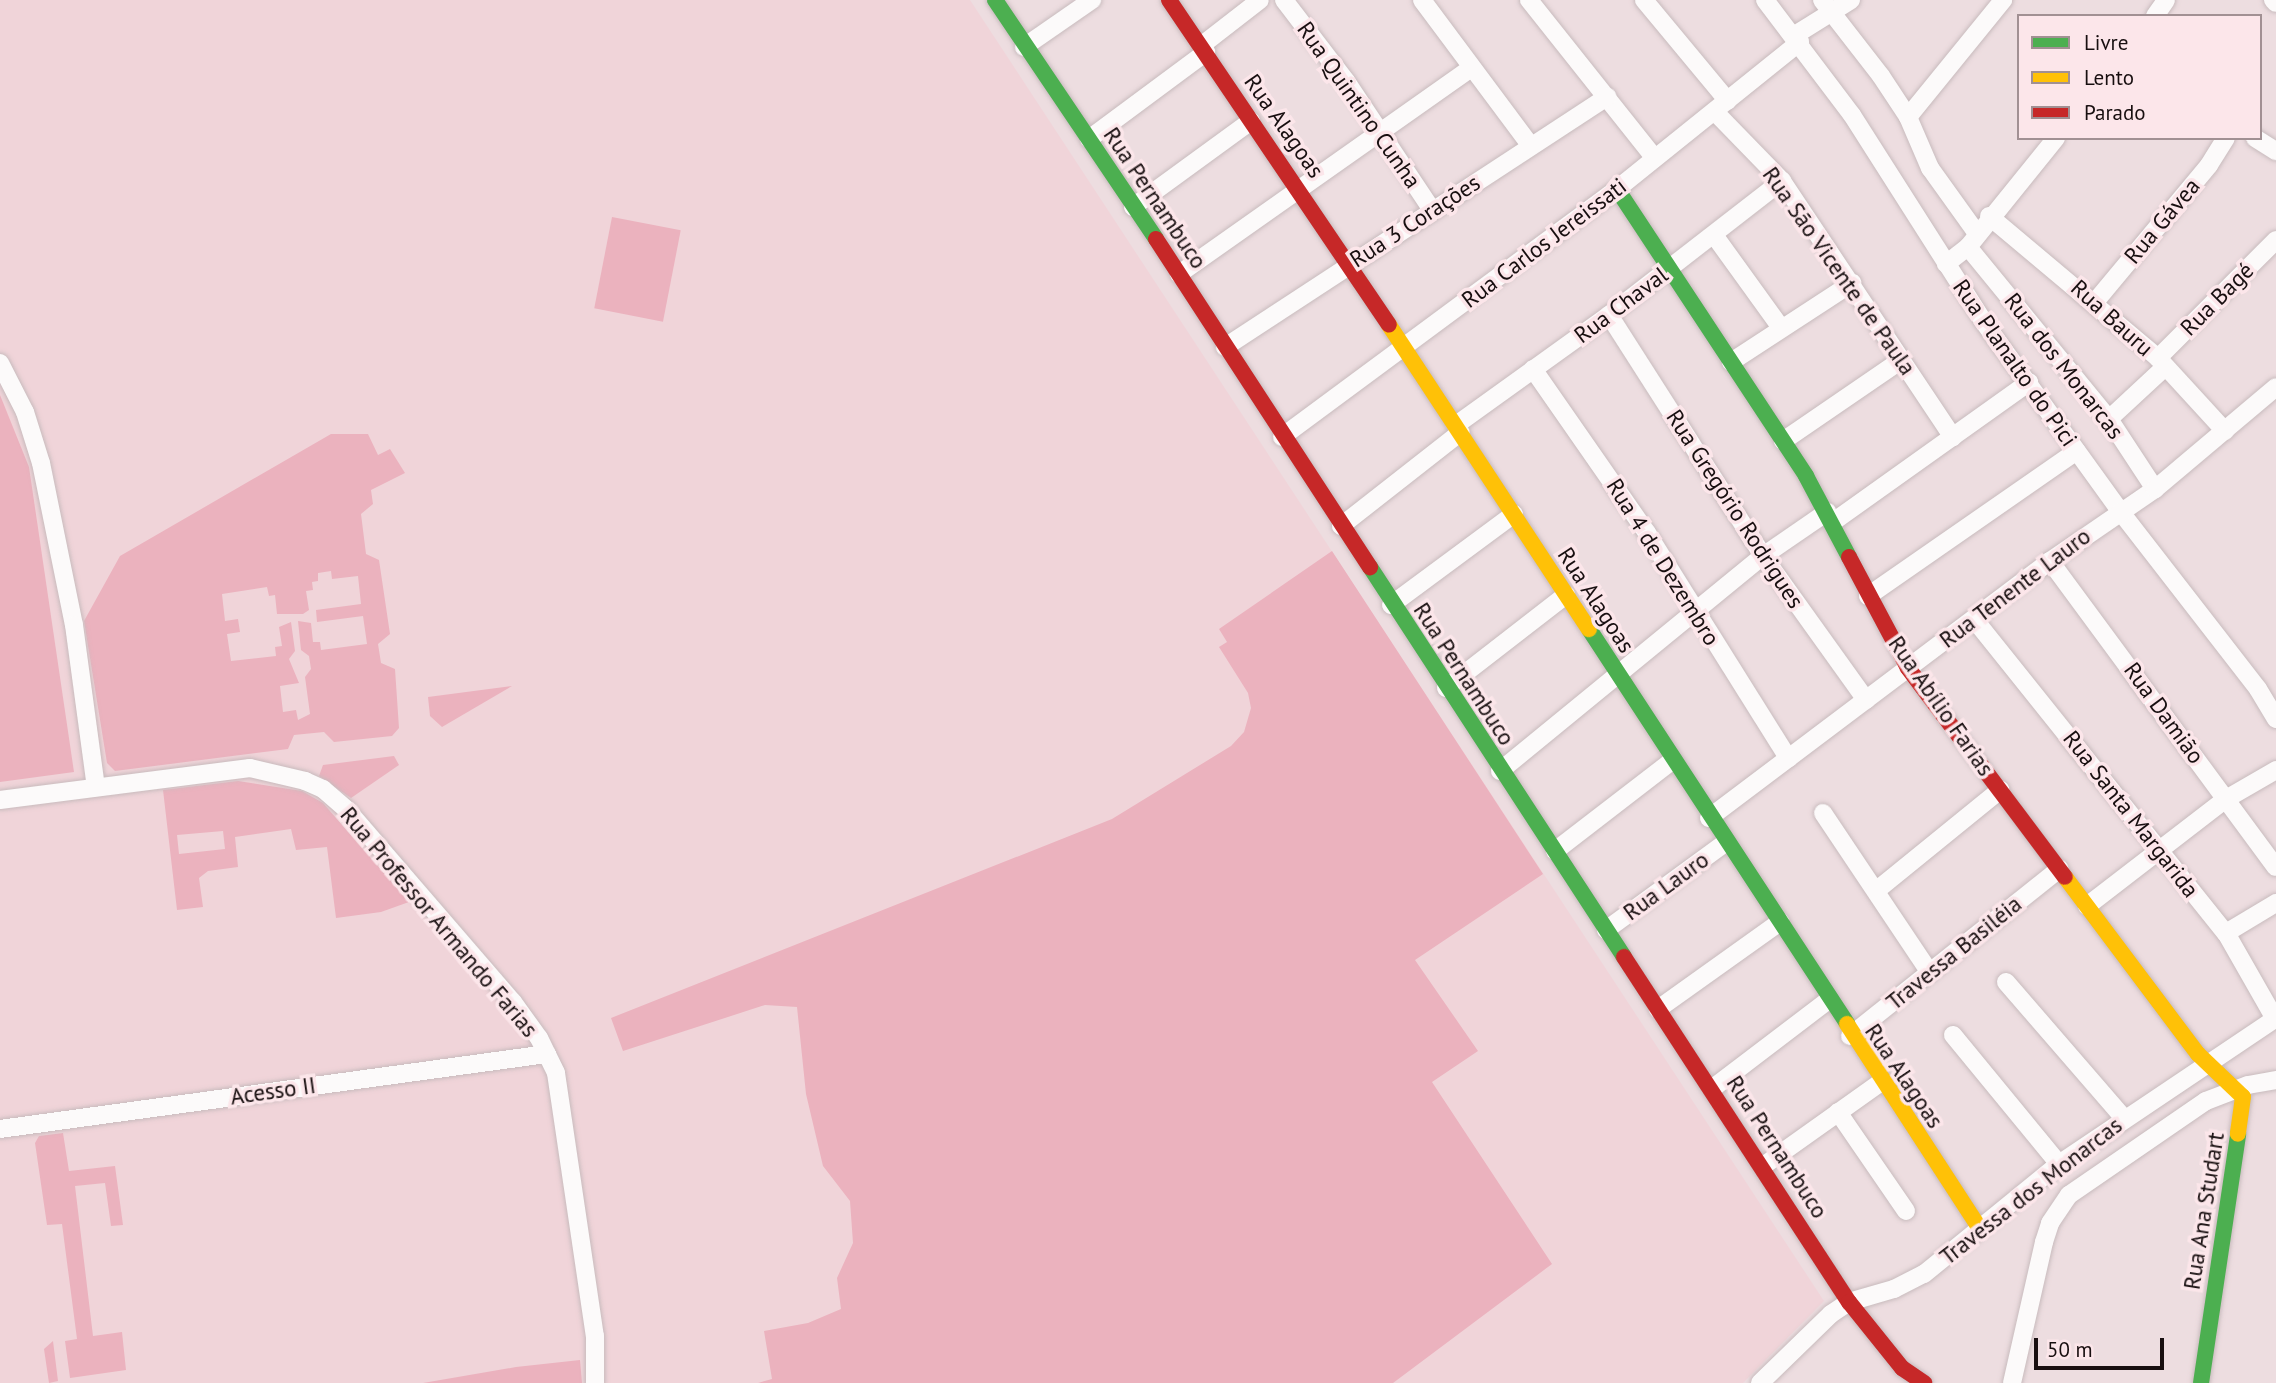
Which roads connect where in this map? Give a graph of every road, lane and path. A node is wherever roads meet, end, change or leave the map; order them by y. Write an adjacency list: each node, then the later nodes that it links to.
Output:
1 (995, 0): 15 (street, Rua Pernambuco)
2 (1091, 0): 15 (street)
3 (1169, 0): 16 (street, Rua Alagoas)
4 (1261, 0): 16 (street)
5 (1284, 0): 22 (street, Rua Quintino Cunha)
6 (1422, 0): 17 (street)
7 (1529, 0): 18 (street)
8 (1644, 0): 19 (street, Rua São Vicente de Paula)
9 (1765, 0): 14 (street, Rua Planalto do Pici)
10 (1822, 0): 13 (street, Rua dos Monarcas)
11 (1851, 0): 13 (street, Rua Carlos Jereissati)
12 (2003, 0): 20 (street)
13 (1834, 14): 14 (street, Rua Carlos Jereissati); 20 (street, Rua dos Monarcas)
14 (1798, 39): 19 (street, Rua Carlos Jereissati); 40 (street, Rua Planalto do Pici)
15 (1024, 47): 23 (street, Rua Pernambuco)
16 (1204, 49): 21 (street, Rua Alagoas); 23 (street)
17 (1470, 69): 22 (street); 27 (street)
18 (1607, 97): 27 (street, Rua 3 Corações); 29 (street)
19 (1722, 107): 29 (street, Rua Carlos Jereissati); 30 (street, Rua São Vicente de Paula)
20 (1908, 117): 37 (street, Rua dos Monarcas)
21 (1251, 121): 31 (street, Rua Alagoas); 33 (street)
22 (1378, 133): 31 (street); 34 (street, Rua Quintino Cunha)
23 (1089, 139): 33 (street, Rua Pernambuco)
24 (2054, 140): 35 (street)
25 (2225, 140): 44 (street, Rua Gávea)
26 (2258, 140): 28 (street)
27 (1531, 146): 34 (street, Rua 3 Corações)
28 (2276, 151)
29 (1654, 157): 32 (street, Rua Carlos Jereissati)
30 (1782, 181): 36 (street, Rua Chaval); 43 (street, Rua São Vicente de Paula)
31 (1301, 189): 39 (street, Rua Alagoas); 42 (street)
32 (1618, 190): 41 (street, Rua Abílio Farias); 47 (street, Rua Carlos Jereissati)
33 (1133, 207): 42 (street, Rua Pernambuco)
34 (1432, 210): 39 (street, Rua 3 Corações)
35 (1989, 216): 37 (street); 44 (street, Rua Bauru)
36 (1714, 235): 41 (street, Rua Chaval); 46 (street)
37 (1972, 239): 40 (street); 56 (street, Rua dos Monarcas)
38 (2276, 240): 52 (street, Rua Bagé)
39 (1349, 263): 47 (street, Rua Alagoas); 48 (street, Rua 3 Corações)
40 (1946, 264): 54 (street, Rua Planalto do Pici)
41 (1670, 269): 45 (street, Rua Chaval); 50 (street, Rua Abílio Farias)
42 (1179, 274): 48 (street, Rua Pernambuco)
43 (1852, 283): 46 (street); 49 (street, Rua São Vicente de Paula)
44 (2095, 302): 52 (street, Rua Bauru)
45 (1609, 315): 53 (street, Rua Chaval); 68 (street, Rua Gregório Rodrigues)
46 (1781, 328): 50 (street)
47 (1405, 346): 57 (street, Rua Alagoas); 59 (street, Rua Carlos Jereissati)
48 (1225, 347): 59 (street, Rua Pernambuco)
49 (1900, 361): 60 (street, Rua São Vicente de Paula); 61 (street)
50 (1731, 362): 61 (street, Rua Abílio Farias)
51 (0, 363): 84 (street)
52 (2160, 363): 56 (street, Rua Bagé); 58 (street, Rua Bauru)
53 (1533, 369): 57 (street, Rua Chaval); 73 (street, Rua 4 de Dezembro)
54 (2029, 382): 60 (street); 62 (street, Rua Planalto do Pici)
55 (2276, 387): 58 (street, Rua Tenente Lauro)
56 (2109, 419): 63 (street, Rua dos Monarcas)
57 (1459, 428): 65 (street, Rua Alagoas); 67 (street, Rua Chaval)
58 (2225, 431): 63 (street, Rua Tenente Lauro)
59 (1282, 437): 67 (street, Rua Pernambuco)
60 (1953, 437): 66 (street)
61 (1783, 441): 66 (street, Rua Abílio Farias)
62 (2077, 451): 64 (street, Rua Planalto do Pici); 71 (street)
63 (2155, 489): 64 (street, Rua Tenente Lauro)
64 (2120, 511): 69 (street, Rua Tenente Lauro); 79 (street, Rua Planalto do Pici)
65 (1514, 514): 70 (street, Rua Alagoas); 72 (street)
66 (1830, 517): 68 (street); 71 (street, Rua Abílio Farias)
67 (1341, 526): 72 (street, Rua Pernambuco)
68 (1763, 556): 73 (street); 78 (street, Rua Gregório Rodrigues)
69 (2050, 561): 74 (street, Rua Tenente Lauro); 86 (street, Rua Damião)
70 (1566, 595): 76 (street, Rua Alagoas); 77 (street)
71 (1868, 596): 75 (street, Rua Abílio Farias)
72 (1391, 604): 77 (street, Rua Pernambuco)
73 (1694, 613): 76 (street); 80 (street, Rua 4 de Dezembro)
74 (1974, 619): 75 (street, Rua Tenente Lauro); 92 (street, Rua Santa Margarida)
75 (1908, 668): 78 (street, Rua Tenente Lauro); 85 (street, Rua Abílio Farias)
76 (1617, 675): 81 (street, Rua Alagoas); 83 (street)
77 (1446, 688): 83 (street, Rua Pernambuco)
78 (1866, 700): 80 (street, Rua Tenente Lauro)
79 (2276, 719)
80 (1788, 758): 89 (street, Rua Tenente Lauro)
81 (1672, 761): 89 (street, Rua Alagoas); 91 (street)
82 (2276, 770): 86 (street)
83 (1500, 771): 91 (street, Rua Pernambuco)
84 (96, 787): 87 (street, Rua Professor Armando Farias); 108 (street, Rua Professor Armando Farias)
85 (2000, 790): 94 (street, Rua Abílio Farias); 95 (street)
86 (2226, 799): 92 (street); 93 (street, Rua Damião)
87 (0, 800)
88 (1823, 813): 95 (street)
89 (1709, 818): 90 (street, Rua Alagoas)
90 (1725, 843): 98 (street, Rua Alagoas); 99 (street, Rua Lauro)
91 (1555, 851): 99 (street, Rua Pernambuco)
92 (2158, 851): 97 (street); 100 (street, Rua Santa Margarida)
93 (2276, 867)
94 (2059, 869): 97 (street, Rua Abílio Farias); 101 (street, Travessa Basiléia)
95 (1877, 890): 101 (street)
96 (2276, 903): 100 (street)
97 (2087, 906): 109 (street, Rua Abílio Farias)
98 (1780, 922): 103 (street, Rua Alagoas); 104 (street)
99 (1606, 930): 104 (street, Rua Pernambuco)
100 (2226, 933): 105 (street, Rua Santa Margarida)
101 (1930, 973): 107 (street, Travessa Basiléia)
102 (2006, 982): 115 (street)
103 (1827, 1000): 107 (street, Rua Alagoas); 112 (street)
104 (1658, 1009): 112 (street, Rua Pernambuco)
105 (2275, 1019): 109 (street, Travessa dos Monarcas)
106 (1953, 1035): 117 (street)
107 (1850, 1036): 111 (street, Rua Alagoas)
108 (547, 1054): 116 (street, Acesso II); 123 (street, Rua Professor Armando Farias)
109 (2212, 1065): 113 (street, Rua Abílio Farias); 115 (street, Travessa dos Monarcas)
110 (2276, 1080): 113 (street)
111 (1881, 1083): 114 (street); 120 (street, Rua Alagoas)
112 (1713, 1088): 118 (street, Rua Pernambuco)
113 (2237, 1090): 126 (street); 127 (street, Rua Ana Studart)
114 (1838, 1112): 118 (street); 119 (street)
115 (2124, 1118): 117 (street, Travessa dos Monarcas)
116 (0, 1129)
117 (2059, 1164): 120 (street, Travessa dos Monarcas)
118 (1763, 1166): 121 (street, Rua Pernambuco)
119 (1906, 1211)
120 (1980, 1229): 121 (street, Travessa dos Monarcas)
121 (1849, 1302): 122 (street, Rua Pernambuco); 124 (street)
122 (1905, 1376): 125 (street, Rua Pernambuco)
123 (595, 1383)
124 (1760, 1383)
125 (1924, 1383)
126 (2012, 1383)
127 (2201, 1383)

